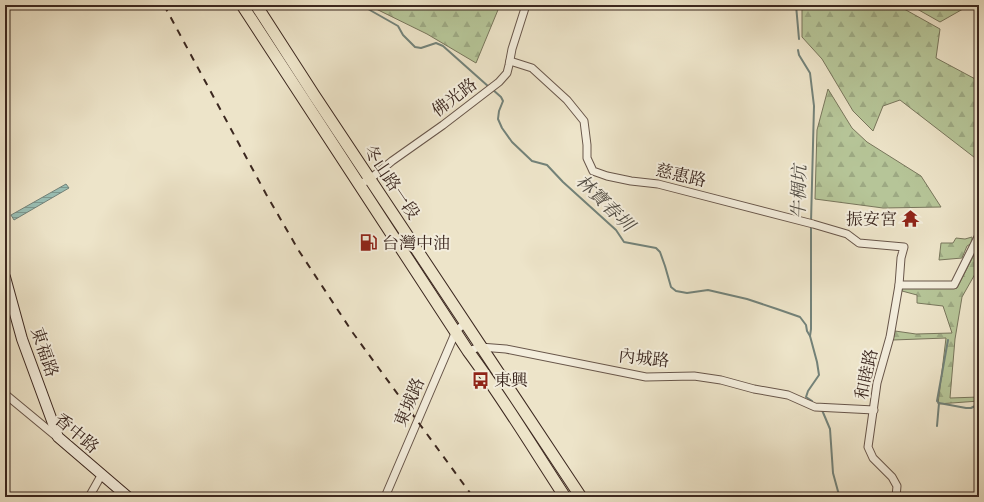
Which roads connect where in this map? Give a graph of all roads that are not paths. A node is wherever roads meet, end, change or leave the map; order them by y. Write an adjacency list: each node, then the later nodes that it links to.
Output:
1 (242, 5): 5 (main road, 冬山路一段)
2 (256, 5): 5 (main road, 冬山路一段)
3 (526, 5): 4 (street, 佛光路)
4 (510, 61): 5 (street, 佛光路); 7 (street, 慈惠路)
5 (365, 182): 10 (main road, 冬山路一段); 11 (main road, 冬山路一段)
6 (979, 235): 9 (street)
7 (904, 247): 9 (street, 和睦路)
8 (5, 277): 16 (street, 東福路)
9 (899, 285): 15 (street, 和睦路)
10 (465, 323): 11 (street, 東城路); 12 (main road, 冬山路一段)
11 (456, 331): 13 (main road, 冬山路一段); 20 (street, 東城路)
12 (480, 347): 13 (street, 內城路); 15 (street, 內城路); 22 (main road, 冬山路一段)
13 (468, 351): 21 (main road, 冬山路一段)
14 (5, 394): 16 (street, 香中路)
15 (874, 410): 23 (street, 和睦路)
16 (58, 437): 17 (street, 香中路)
17 (102, 474): 18 (street); 19 (street, 香中路)
18 (89, 497)
19 (128, 497)
20 (385, 497)
21 (565, 497)
22 (581, 497)
23 (896, 497)

